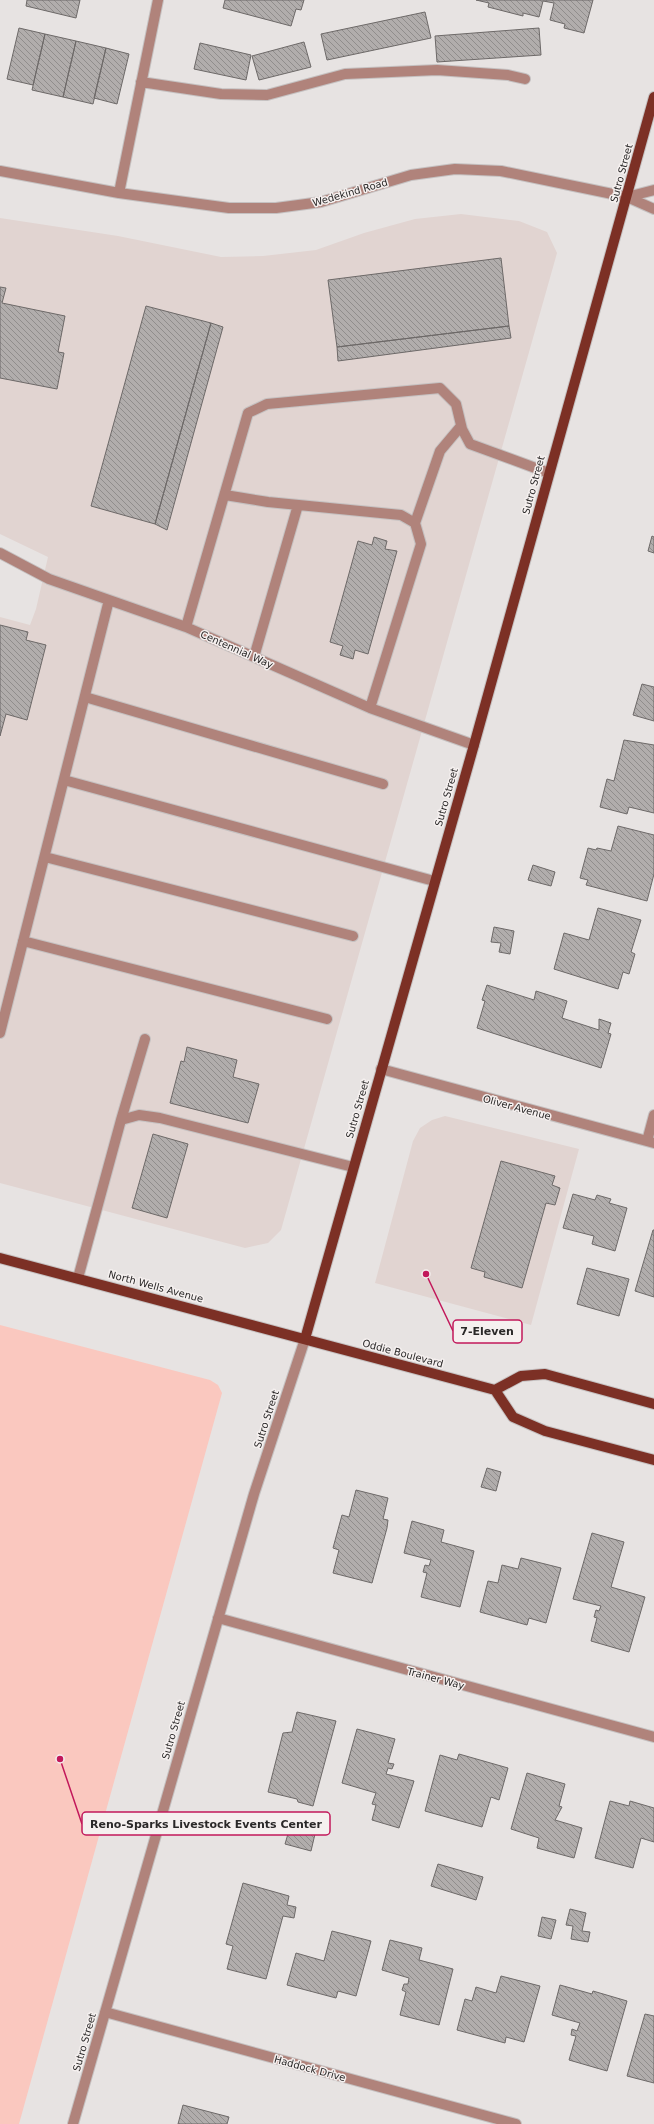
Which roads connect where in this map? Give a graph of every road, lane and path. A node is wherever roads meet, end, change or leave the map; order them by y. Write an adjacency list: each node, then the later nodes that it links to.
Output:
1 (158, 0): 3 (street)
2 (525, 78): 3 (street)
3 (141, 82): 7 (street)
4 (654, 97): 8 (main road, Sutro Street)
5 (0, 171): 7 (street, Wedekind Road)
6 (654, 190): 8 (street, Wedekind Road)
7 (119, 193): 8 (street, Wedekind Road)
8 (627, 198): 9 (street, Wedekind Road); 11 (main road, Sutro Street)
9 (654, 209)
10 (461, 426): 11 (street); 12 (street); 14 (street)
11 (549, 473): 21 (main road, Sutro Street)
12 (225, 495): 13 (street); 17 (street)
13 (298, 505): 14 (street); 18 (street)
14 (415, 523): 20 (street)
15 (0, 553): 16 (street, Centennial Way)
16 (109, 600): 17 (street, Centennial Way); 19 (street)
17 (186, 627): 18 (street, Centennial Way)
18 (254, 657): 20 (street, Centennial Way)
19 (85, 697): 22 (street); 23 (street)
20 (370, 708): 21 (street, Centennial Way)
21 (474, 745): 25 (main road, Sutro Street)
22 (64, 780): 24 (street); 25 (street)
23 (383, 784)
24 (45, 857): 26 (street); 27 (street)
25 (434, 881): 31 (main road, Sutro Street)
26 (353, 936)
27 (23, 941): 28 (street); 29 (street)
28 (327, 1019)
29 (0, 1033)
30 (145, 1039): 33 (street)
31 (381, 1069): 34 (street, Oliver Avenue); 35 (main road, Sutro Street)
32 (654, 1115): 34 (street)
33 (121, 1120): 35 (street); 37 (street)
34 (651, 1142)
35 (354, 1167): 38 (main road, Sutro Street)
36 (0, 1258): 37 (main road, North Wells Avenue)
37 (78, 1278): 38 (main road, North Wells Avenue)
38 (305, 1339): 39 (main road, Oddie Boulevard); 42 (street, Sutro Street)
39 (495, 1390): 40 (main road); 41 (main road)
40 (654, 1404)
41 (654, 1460)
42 (218, 1618): 43 (street, Trainer Way); 44 (street, Sutro Street)
43 (654, 1737)
44 (105, 2012): 45 (street, Sutro Street); 46 (street, Haddock Drive)
45 (73, 2124)
46 (516, 2124)

